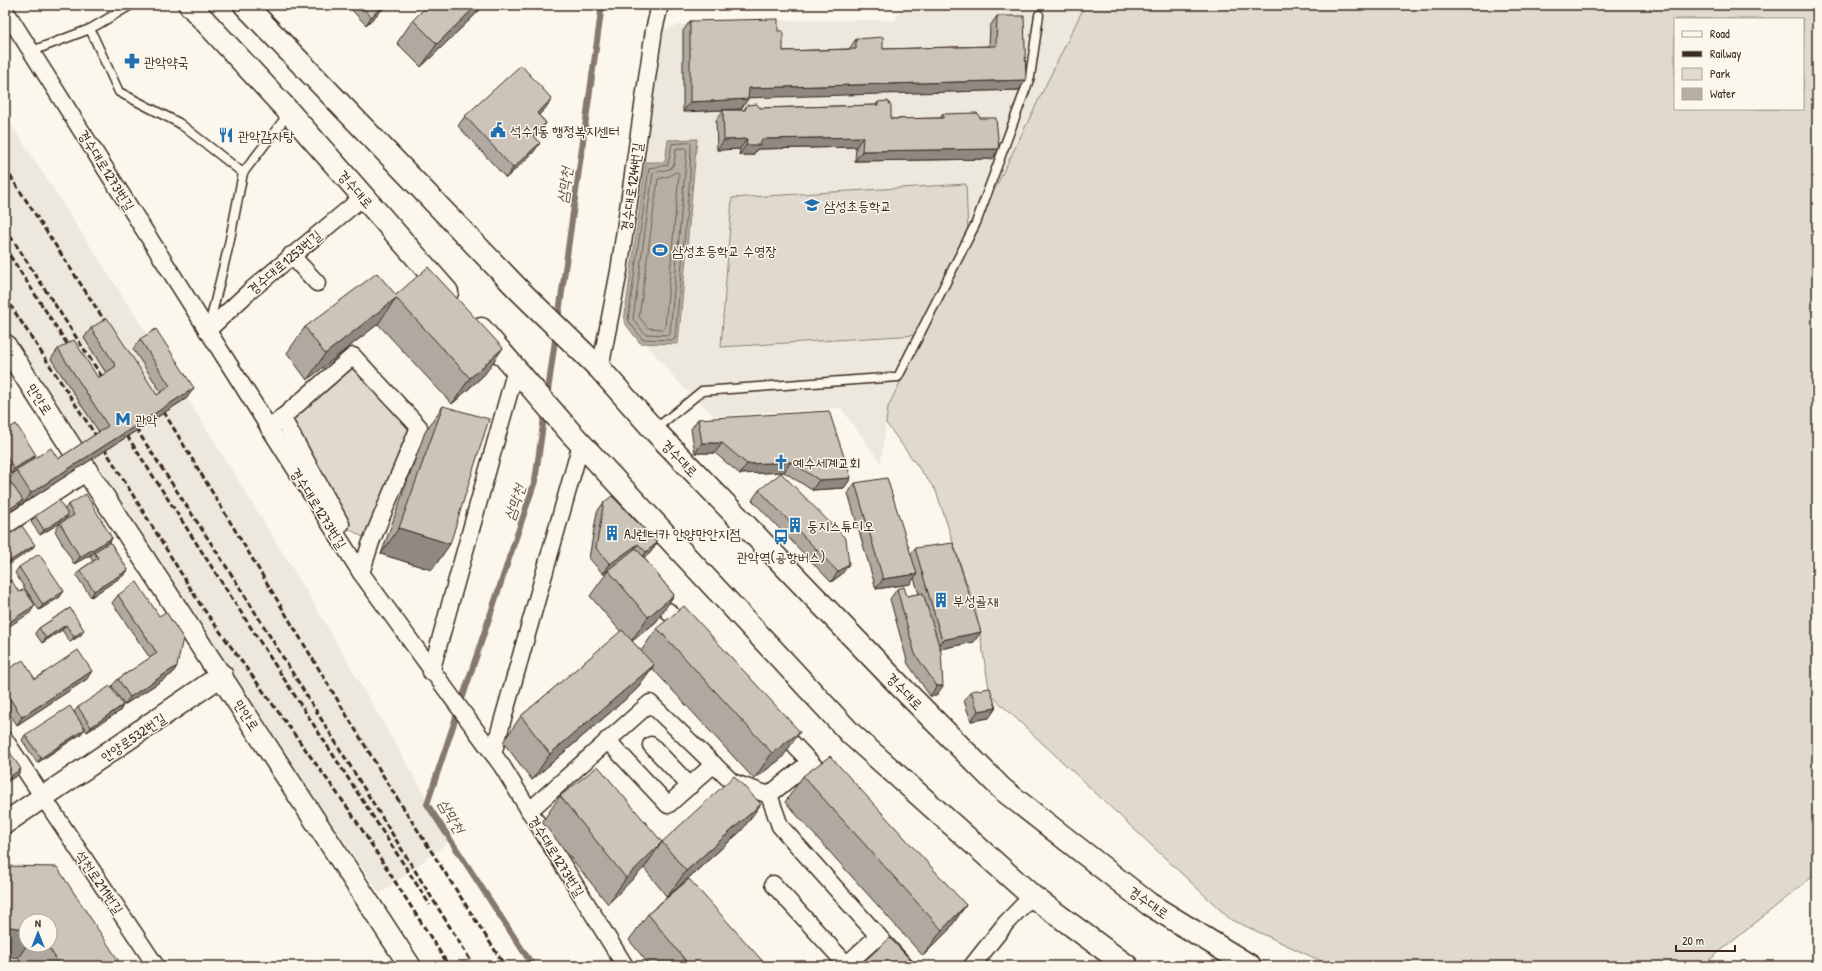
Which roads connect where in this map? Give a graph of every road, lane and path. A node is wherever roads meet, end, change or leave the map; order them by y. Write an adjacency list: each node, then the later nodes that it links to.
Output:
1 (131, 5): 7 (lane)
2 (190, 5): 9 (main road, 경수대로)
3 (245, 5): 16 (main road, 경수대로)
4 (660, 5): 16 (street, 경수대로1244번길)
5 (5, 10): 8 (street, 경수대로1273번길)
6 (1039, 15): 20 (lane)
7 (90, 29): 8 (lane); 10 (lane)
8 (32, 52): 14 (street, 경수대로1273번길)
9 (289, 112): 10 (lane); 11 (main road, 경수대로)
10 (244, 173): 14 (lane)
11 (363, 197): 12 (street, 경수대로1253번길); 17 (main road, 경수대로)
12 (291, 255): 13 (street); 14 (street, 경수대로1253번길)
13 (317, 283)
14 (208, 330): 19 (street, 경수대로1273번길)
15 (5, 345): 22 (street, 만안로)
16 (600, 369): 20 (main road, 경수대로)
17 (518, 371): 21 (main road, 경수대로); 29 (street)
18 (282, 417): 19 (street); 23 (street); 25 (street)
19 (269, 429): 25 (street, 경수대로1273번길)
20 (654, 430): 53 (main road, 경수대로)
21 (576, 438): 34 (street); 44 (main road)
22 (82, 463): 24 (street); 28 (street, 만안로)
23 (341, 524)
24 (5, 526)
25 (361, 574): 29 (street, 경수대로1273번길)
26 (668, 611): 27 (street)
27 (701, 646)
28 (222, 676): 40 (street, 안양로532번길); 48 (street, 만안로)
29 (434, 676): 34 (street, 경수대로1273번길)
30 (766, 715): 35 (street)
31 (5, 740): 40 (street)
32 (607, 740): 36 (street); 37 (street); 41 (street)
33 (651, 745): 37 (street)
34 (490, 751): 41 (street, 경수대로1273번길)
35 (810, 762): 38 (street); 39 (street)
36 (714, 764): 37 (street); 38 (street)
37 (690, 786)
38 (769, 795): 45 (street)
39 (843, 796)
40 (44, 798): 42 (street, 안양로532번길); 47 (street, 석천로211번길)
41 (529, 811): 49 (street, 경수대로1273번길)
42 (5, 823)
43 (773, 884): 46 (street)
44 (1032, 896): 51 (street); 52 (main road)
45 (878, 936): 46 (street); 50 (street)
46 (846, 965)
47 (156, 966)
48 (410, 966)
49 (625, 966)
50 (905, 966)
51 (972, 966)
52 (1127, 966)
53 (1250, 966)

